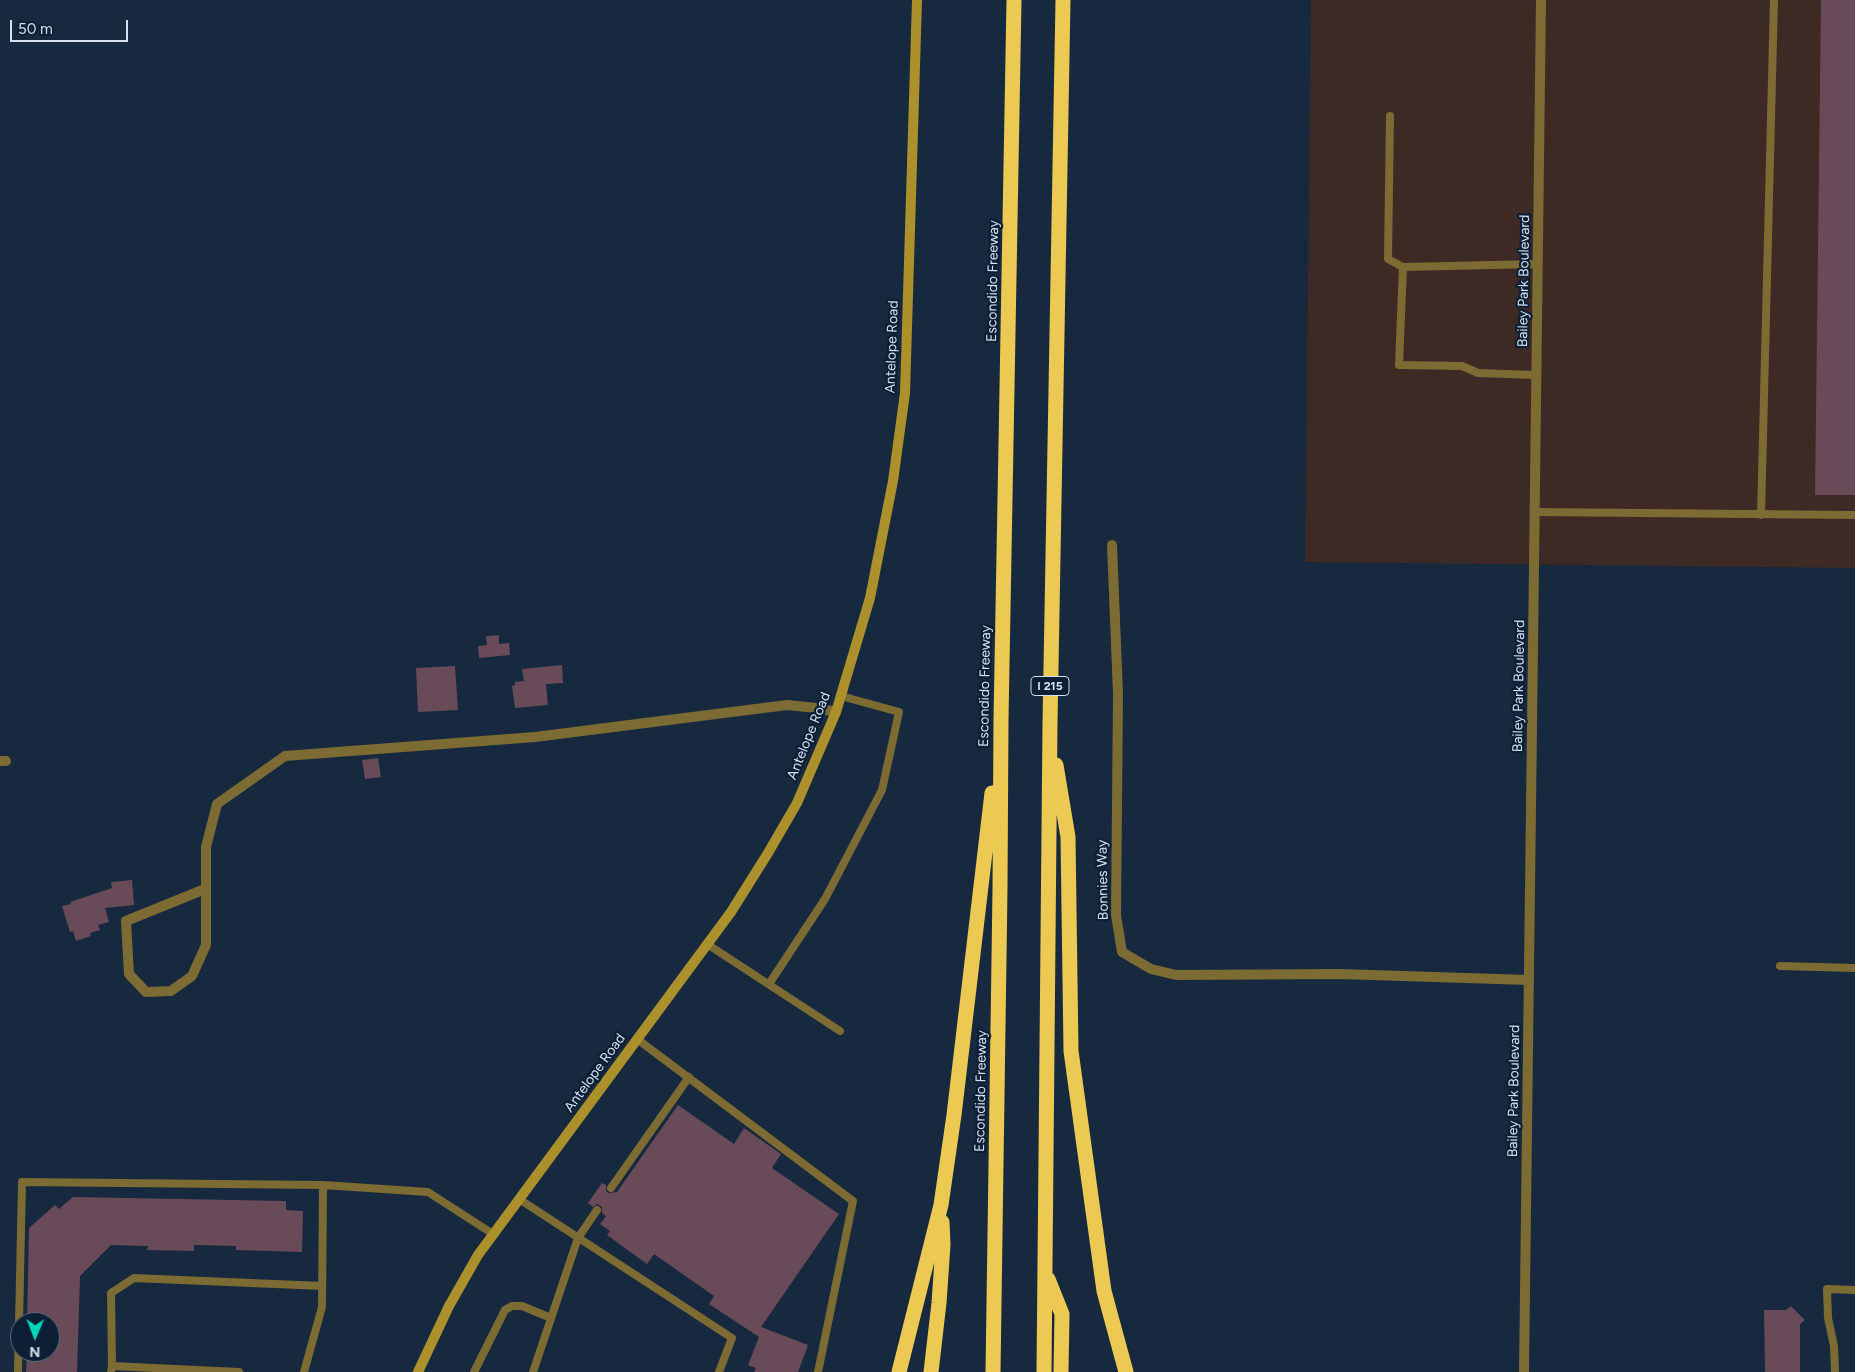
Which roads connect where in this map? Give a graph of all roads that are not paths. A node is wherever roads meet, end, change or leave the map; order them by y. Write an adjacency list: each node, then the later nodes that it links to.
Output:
1 (917, 0): 14 (main road, Antelope Road)
2 (1014, 0): 16 (highway, Escondido Freeway)
3 (1063, 0): 17 (highway, I 215)
4 (1541, 0): 7 (street, Bailey Park Boulevard)
5 (1774, 0): 11 (lane)
6 (1390, 116): 8 (lane)
7 (1538, 264): 8 (lane); 9 (street, Bailey Park Boulevard)
8 (1404, 267): 9 (lane)
9 (1536, 375): 10 (street, Bailey Park Boulevard)
10 (1535, 512): 11 (lane); 22 (street, Bailey Park Boulevard)
11 (1761, 515): 12 (lane)
12 (1855, 515)
13 (1112, 545): 22 (street, Bonnies Way)
14 (841, 696): 15 (main road, Antelope Road); 23 (lane)
15 (836, 712): 18 (street); 19 (main road, Antelope Road)
16 (1001, 720): 30 (highway); 49 (highway, Escondido Freeway)
17 (1050, 723): 34 (highway, I 215); 52 (highway)
18 (205, 889): 18 (street)
19 (707, 944): 23 (lane); 25 (main road, Antelope Road)
20 (1780, 966): 21 (lane)
21 (1855, 968)
22 (1529, 980): 53 (street, Bailey Park Boulevard)
23 (769, 984): 24 (lane)
24 (840, 1031)
25 (637, 1039): 26 (lane); 29 (main road, Antelope Road)
26 (688, 1077): 28 (lane); 46 (lane)
27 (323, 1185): 32 (lane); 35 (lane); 39 (lane)
28 (611, 1188)
29 (519, 1199): 32 (main road, Antelope Road); 33 (lane)
30 (941, 1206): 47 (highway); 48 (highway)
31 (597, 1210): 33 (lane)
32 (493, 1234): 42 (main road, Antelope Road)
33 (578, 1238): 37 (lane); 45 (lane)
34 (1045, 1272): 50 (highway, I 215); 51 (highway)
35 (322, 1286): 38 (lane); 41 (lane)
36 (1855, 1290): 54 (lane)
37 (551, 1318): 43 (lane); 44 (lane)
38 (112, 1369): 40 (lane)
39 (18, 1372)
40 (239, 1372)
41 (304, 1372)
42 (418, 1372)
43 (474, 1372)
44 (533, 1372)
45 (719, 1372)
46 (818, 1372)
47 (898, 1372)
48 (931, 1372)
49 (992, 1372)
50 (1044, 1372)
51 (1061, 1372)
52 (1126, 1372)
53 (1524, 1372)
54 (1835, 1372)

